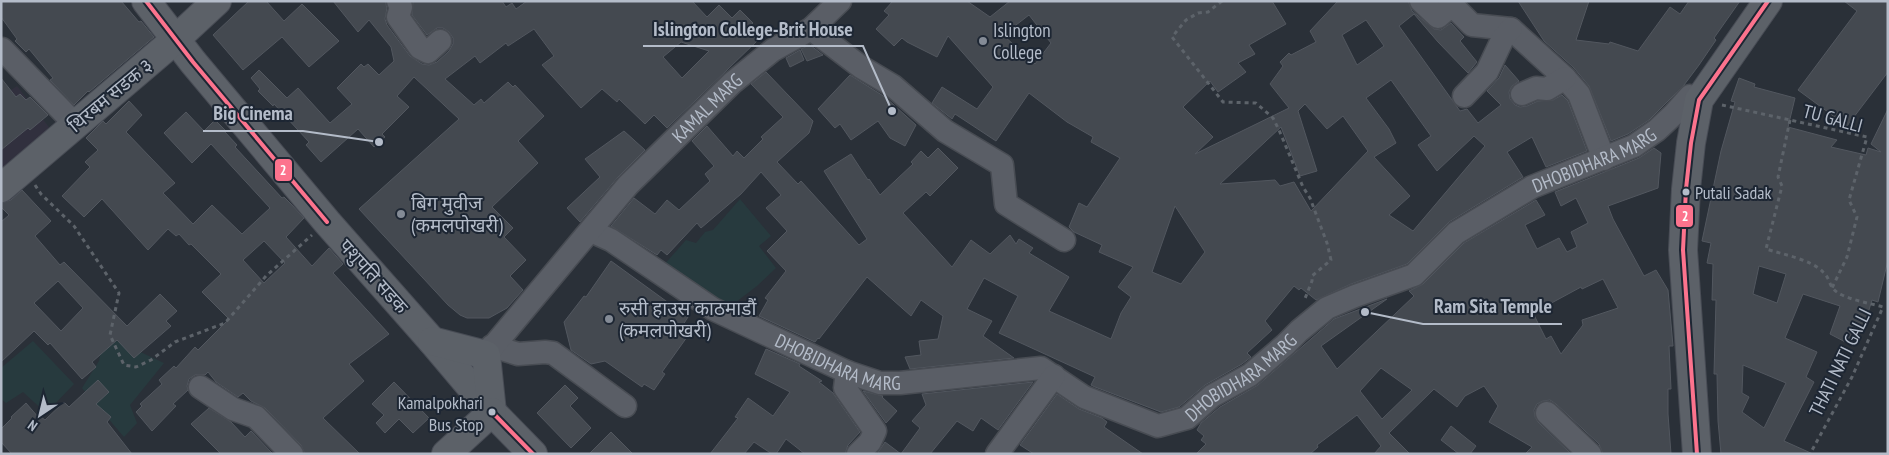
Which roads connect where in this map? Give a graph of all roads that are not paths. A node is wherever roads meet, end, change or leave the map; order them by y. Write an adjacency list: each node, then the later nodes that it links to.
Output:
1 (146, 1): 10 (main road, पशुपति सडक)
2 (217, 1): 10 (main road, थिरबम सडक ३)
3 (398, 1): 11 (street)
4 (840, 1): 8 (street, KAMAL MARG)
5 (1421, 1): 9 (street)
6 (1749, 1): 16 (main road)
7 (1768, 1): 16 (main road)
8 (811, 29): 20 (street, KAMAL MARG); 21 (street)
9 (1511, 29): 13 (street); 15 (street)
10 (176, 39): 17 (main road, थिरबम सडक ३); 22 (main road, पशुपति सडक)
11 (440, 42)
12 (2, 49): 17 (street)
13 (1565, 78): 14 (street); 18 (street)
14 (1522, 94)
15 (1464, 96)
16 (1694, 98): 18 (street, DHOBIDHARA MARG); 36 (main road); 37 (main road)
17 (75, 124): 19 (main road, थिरबम सडक ३)
18 (1604, 159): 25 (street, DHOBIDHARA MARG)
19 (1, 188)
20 (590, 231): 23 (street, KAMAL MARG); 24 (street, DHOBIDHARA MARG)
21 (1064, 240)
22 (432, 341): 23 (main road); 28 (main road, पशुपति सडक)
23 (489, 350): 27 (street); 28 (main road)
24 (848, 372): 25 (street, DHOBIDHARA MARG); 33 (street)
25 (1054, 376): 34 (street)
26 (200, 387): 30 (street)
27 (625, 406)
28 (492, 412): 31 (main road); 32 (main road, पशुपति सडक)
29 (1547, 413): 35 (street)
30 (292, 454)
31 (446, 454)
32 (533, 454)
33 (858, 454)
34 (997, 454)
35 (1590, 454)
36 (1686, 454)
37 (1697, 454)

